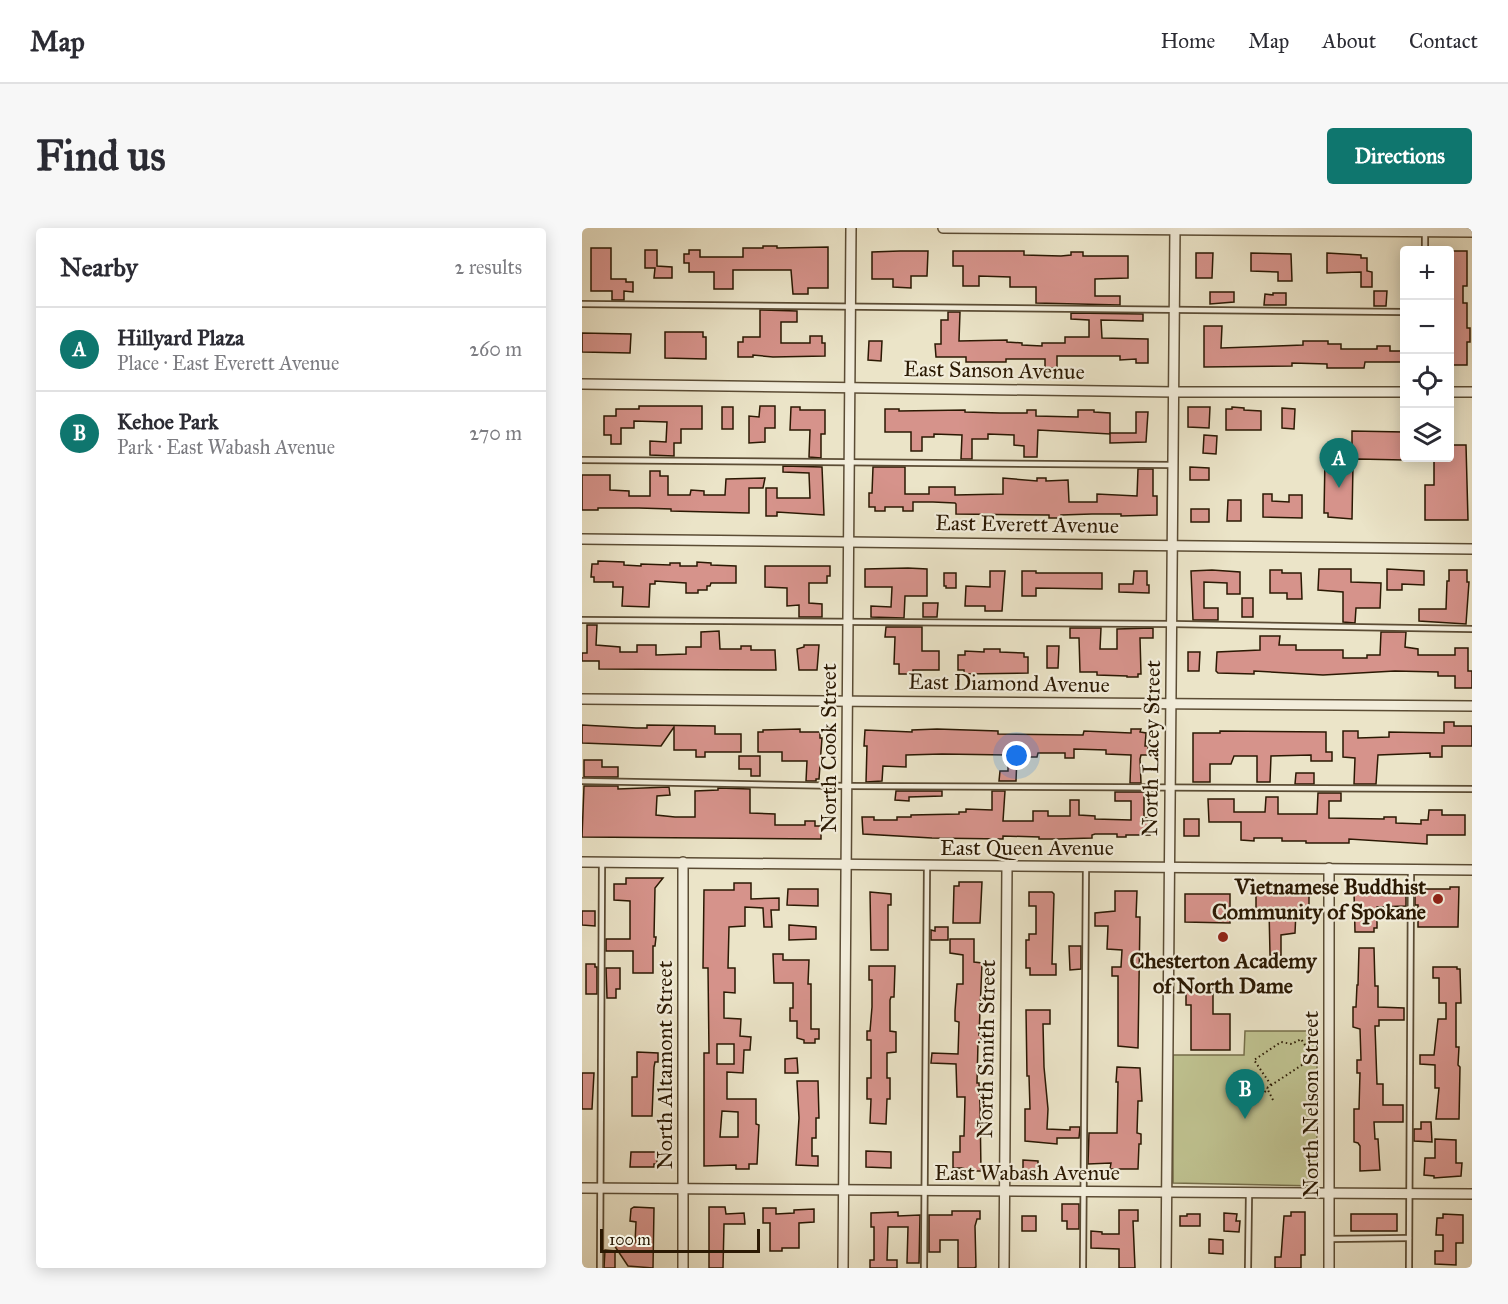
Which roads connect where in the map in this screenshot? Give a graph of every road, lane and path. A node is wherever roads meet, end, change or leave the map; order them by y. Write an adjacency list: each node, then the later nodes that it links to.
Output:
1 (851, 228): 8 (street, North Cook Street)
2 (943, 228): 3 (street)
3 (1175, 229): 4 (street); 9 (street, North Lacey Street)
4 (1425, 230): 5 (street); 6 (lane)
5 (1472, 232)
6 (1425, 246)
7 (582, 304): 8 (lane)
8 (851, 307): 9 (lane); 12 (street, North Cook Street)
9 (1174, 310): 10 (lane); 13 (street, North Lacey Street)
10 (1400, 312)
11 (582, 384): 12 (street, East Sanson Avenue)
12 (851, 387): 13 (street, East Sanson Avenue); 18 (street, North Cook Street)
13 (1174, 392): 14 (street, East Sanson Avenue); 19 (street, North Lacey Street)
14 (1400, 392)
15 (1454, 392): 16 (street)
16 (1472, 392)
17 (582, 460): 18 (lane)
18 (850, 461): 19 (lane); 21 (street, North Cook Street)
19 (1173, 465): 22 (street, North Lacey Street)
20 (582, 539): 21 (street, East Everett Avenue)
21 (849, 541): 22 (street, East Everett Avenue); 25 (street, North Cook Street)
22 (1173, 545): 23 (street, East Everett Avenue); 26 (street, North Lacey Street)
23 (1472, 549)
24 (582, 620): 25 (lane)
25 (849, 623): 26 (lane); 29 (street, North Cook Street)
26 (1172, 624): 27 (lane); 30 (street, North Lacey Street)
27 (1472, 629)
28 (582, 699): 29 (street, East Diamond Avenue)
29 (848, 700): 30 (street, East Diamond Avenue); 33 (street, North Cook Street)
30 (1171, 705): 31 (street, East Diamond Avenue); 34 (street, North Lacey Street)
31 (1472, 706)
32 (582, 781): 33 (lane)
33 (848, 786): 34 (lane); 39 (street, North Cook Street)
34 (1170, 788): 35 (lane); 43 (street, North Lacey Street)
35 (1472, 789)
36 (582, 862): 37 (street, East Queen Avenue)
37 (602, 862): 38 (street, East Queen Avenue); 56 (lane)
38 (683, 862): 39 (street, East Queen Avenue); 57 (street, North Altamont Street)
39 (847, 865): 40 (street, East Queen Avenue); 58 (street, North Cook Street)
40 (927, 866): 41 (street, East Queen Avenue); 59 (lane)
41 (1007, 866): 42 (street, East Queen Avenue); 60 (street, North Smith Street)
42 (1086, 866): 43 (street, East Queen Avenue); 61 (lane)
43 (1169, 866): 44 (street, East Queen Avenue); 62 (street, North Lacey Street)
44 (1329, 868): 45 (street, East Queen Avenue); 47 (street, North Nelson Street)
45 (1411, 869): 46 (street, East Queen Avenue); 65 (lane)
46 (1472, 870)
47 (1329, 1054): 48 (path); 64 (street, North Nelson Street)
48 (1313, 1057): 49 (path); 49 (path)
49 (1271, 1085): 50 (path)
50 (1267, 1089): 51 (path); 53 (path)
51 (1261, 1094): 52 (path); 54 (path)
52 (1264, 1099)
53 (1273, 1100)
54 (1242, 1107)
55 (582, 1188): 56 (street, East Wabash Avenue)
56 (600, 1189): 57 (street, East Wabash Avenue); 69 (lane)
57 (683, 1190): 58 (street, East Wabash Avenue); 70 (street, North Altamont Street)
58 (843, 1191): 59 (street, East Wabash Avenue); 71 (street, North Cook Street)
59 (924, 1191): 60 (street, East Wabash Avenue); 72 (lane)
60 (1004, 1191): 61 (street, East Wabash Avenue); 73 (street, North Smith Street)
61 (1084, 1192): 62 (street, East Wabash Avenue); 74 (lane)
62 (1167, 1192): 63 (street, East Wabash Avenue); 75 (street, North Lacey Street)
63 (1249, 1194): 64 (street, East Wabash Avenue); 76 (lane)
64 (1330, 1194): 65 (street, East Wabash Avenue); 68 (street, North Nelson Street)
65 (1409, 1194): 66 (street, East Wabash Avenue); 67 (lane)
66 (1472, 1194)
67 (1409, 1238): 68 (lane); 78 (lane)
68 (1329, 1239): 77 (street, North Nelson Street)
69 (600, 1268)
70 (682, 1268)
71 (843, 1268)
72 (924, 1268)
73 (1004, 1268)
74 (1083, 1268)
75 (1166, 1268)
76 (1248, 1268)
77 (1329, 1268)
78 (1408, 1268)

